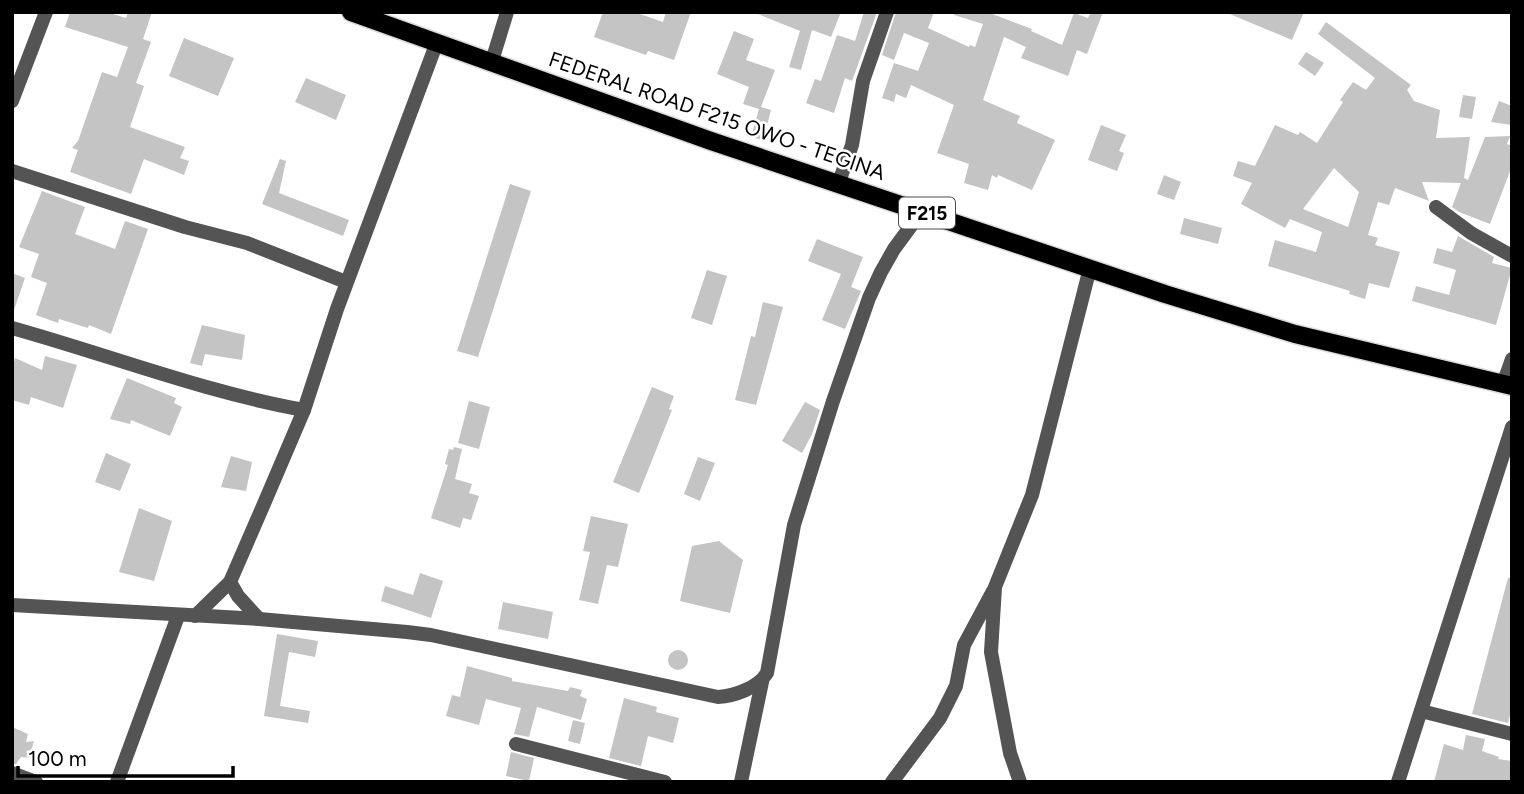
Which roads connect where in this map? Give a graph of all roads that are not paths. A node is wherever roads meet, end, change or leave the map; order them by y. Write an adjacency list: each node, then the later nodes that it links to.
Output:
1 (46, 12): 7 (street)
2 (351, 12): 5 (main road, FEDERAL ROAD F215 OWO - TEGINA / F215)
3 (507, 12): 6 (street)
4 (887, 12): 9 (street)
5 (437, 42): 6 (main road, FEDERAL ROAD F215 OWO - TEGINA / F215); 14 (street)
6 (492, 61): 9 (main road, FEDERAL ROAD F215 OWO - TEGINA / F215)
7 (12, 101)
8 (12, 171): 14 (street)
9 (839, 182): 11 (main road, FEDERAL ROAD F215 OWO - TEGINA / F215)
10 (1437, 207): 12 (street)
11 (922, 211): 13 (main road, FEDERAL ROAD F215 OWO - TEGINA / F215); 26 (street)
12 (1512, 256)
13 (1090, 268): 17 (main road, FEDERAL ROAD F215 OWO - TEGINA / F215); 21 (street)
14 (346, 282): 18 (street)
15 (12, 328): 18 (street)
16 (1512, 359): 17 (street)
17 (1507, 385)
18 (304, 410): 20 (street)
19 (1512, 427): 27 (street)
20 (230, 582): 24 (street); 25 (street)
21 (995, 587): 35 (street); 36 (street)
22 (12, 605): 23 (street)
23 (178, 616): 24 (street); 32 (street)
24 (195, 616): 25 (street)
25 (259, 620): 26 (street)
26 (762, 682): 34 (street)
27 (1421, 711): 28 (street); 37 (street)
28 (1512, 734)
29 (516, 744): 33 (street)
30 (12, 773): 31 (street)
31 (36, 782)
32 (117, 782)
33 (665, 782)
34 (741, 782)
35 (892, 782)
36 (1020, 782)
37 (1398, 782)

